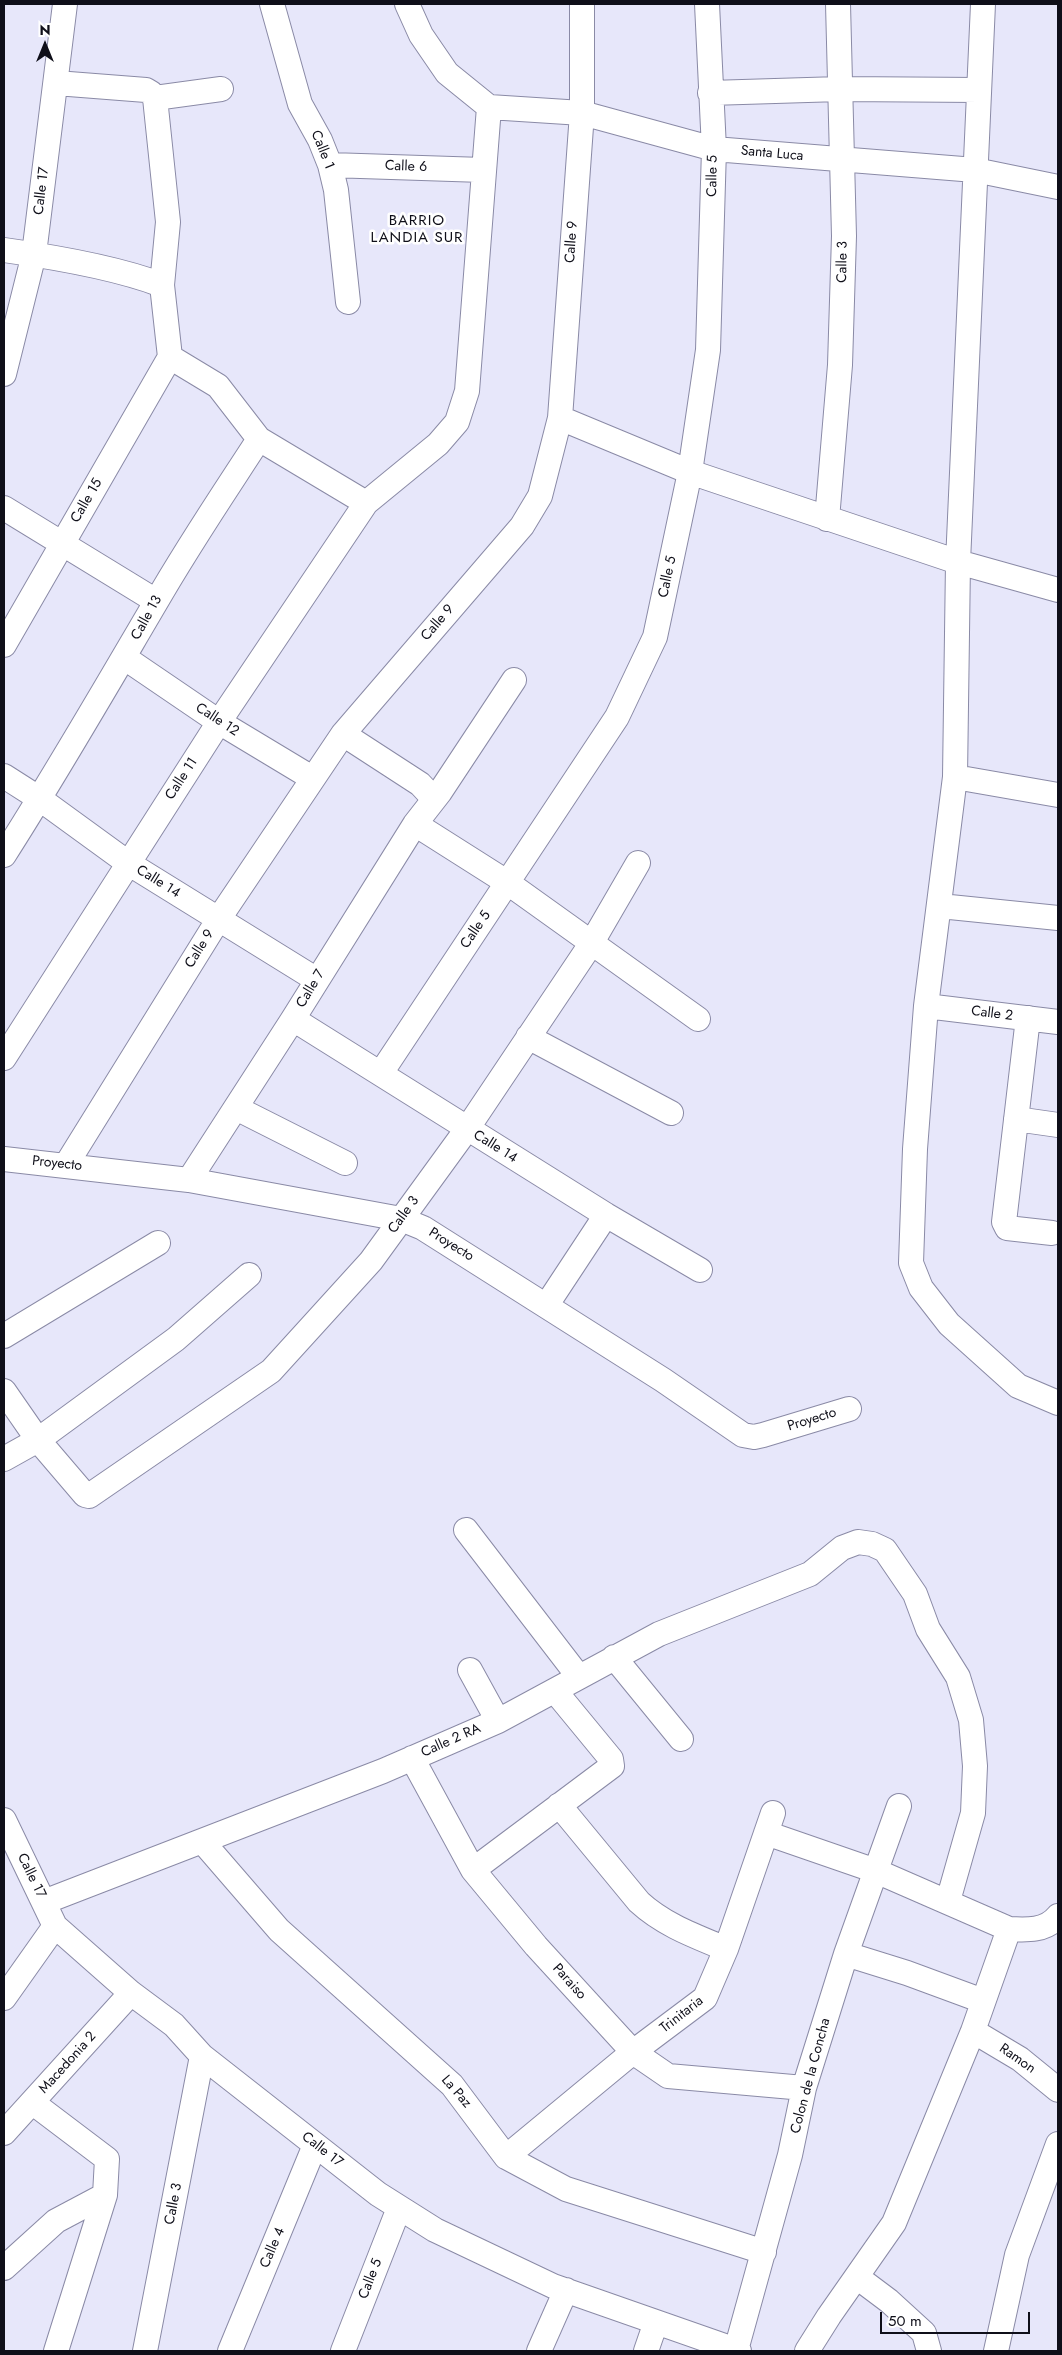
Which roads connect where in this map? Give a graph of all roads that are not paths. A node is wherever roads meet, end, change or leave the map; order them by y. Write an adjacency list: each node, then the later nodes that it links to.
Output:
1 (65, 4): 8 (street, Calle 17)
2 (272, 4): 18 (street, Calle 1)
3 (407, 4): 14 (street)
4 (582, 4): 15 (street, Calle 9)
5 (707, 4): 12 (street, Calle 5)
6 (838, 4): 9 (street, Calle 3)
7 (983, 4): 11 (street)
8 (56, 83): 13 (street); 23 (street, Calle 17)
9 (840, 88): 11 (street); 12 (street); 17 (street, Calle 3)
10 (221, 90): 13 (street)
11 (979, 90): 20 (street)
12 (710, 93): 16 (street, Calle 5)
13 (155, 98): 24 (street)
14 (489, 107): 15 (street, Santa Luca); 19 (street, Calle 11)
15 (582, 113): 16 (street, Santa Luca); 28 (street, Calle 9)
16 (714, 150): 17 (street, Santa Luca); 30 (street, Calle 5)
17 (843, 160): 20 (street, Santa Luca); 33 (street, Calle 3)
18 (330, 165): 19 (street, Calle 6); 25 (street, Calle 1)
19 (483, 170): 31 (street, Calle 11)
20 (975, 170): 21 (street, Santa Luca); 35 (street)
21 (1058, 187)
22 (4, 250): 23 (street)
23 (34, 254): 24 (street); 27 (street, Calle 17)
24 (162, 285): 26 (street)
25 (348, 302)
26 (170, 357): 29 (street); 34 (street, Calle 15)
27 (4, 374)
28 (560, 418): 30 (street); 42 (street, Calle 9)
29 (259, 439): 31 (street); 37 (street, Calle 13)
30 (690, 472): 33 (street); 53 (street, Calle 5)
31 (366, 503): 41 (street, Calle 11)
32 (4, 508): 34 (street)
33 (828, 519): 35 (street)
34 (62, 544): 37 (street); 38 (street, Calle 15)
35 (958, 562): 36 (street); 44 (street)
36 (1058, 590)
37 (156, 601): 39 (street, Calle 13)
38 (4, 645)
39 (125, 658): 41 (street, Calle 12); 48 (street, Calle 13)
40 (514, 680): 47 (street, Calle 7)
41 (219, 722): 45 (street, Calle 12); 51 (street, Calle 11)
42 (343, 734): 45 (street, Calle 9); 47 (street)
43 (4, 776): 48 (street, Calle 14)
44 (955, 777): 46 (street); 54 (street)
45 (312, 778): 56 (street, Calle 9)
46 (1058, 795)
47 (434, 799): 49 (street, Calle 7)
48 (40, 800): 50 (street, Calle 13); 51 (street, Calle 14)
49 (415, 824): 53 (street); 58 (street, Calle 7)
50 (4, 855)
51 (128, 863): 56 (street, Calle 14); 65 (street, Calle 11)
52 (638, 863): 57 (street, Calle 3)
53 (508, 883): 57 (street); 66 (street, Calle 5)
54 (940, 906): 55 (street); 59 (street)
55 (1058, 918)
56 (218, 920): 58 (street, Calle 14); 74 (street, Calle 9)
57 (591, 944): 61 (street); 64 (street, Calle 3)
58 (317, 980): 62 (street, Calle 7)
59 (926, 1006): 60 (street, Calle 2); 85 (street)
60 (1028, 1018): 63 (street, Calle 2); 69 (street)
61 (698, 1019)
62 (293, 1020): 66 (street, Calle 14); 67 (street, Calle 7)
63 (1058, 1022)
64 (528, 1037): 68 (street); 71 (street, Calle 3)
65 (4, 1058)
66 (381, 1073): 71 (street, Calle 14)
67 (236, 1108): 73 (street); 75 (street, Calle 7)
68 (671, 1113)
69 (1016, 1118): 70 (street); 78 (street)
70 (1058, 1125)
71 (466, 1129): 76 (street, Calle 14); 77 (street, Calle 3)
72 (4, 1159): 74 (street, Proyecto)
73 (345, 1163)
74 (66, 1165): 75 (street, Proyecto)
75 (189, 1180): 77 (street, Proyecto)
76 (606, 1215): 80 (street, Calle 14); 82 (street)
77 (402, 1219): 82 (street, Proyecto); 87 (street, Calle 3)
78 (1052, 1233)
79 (158, 1243): 83 (street)
80 (700, 1270)
81 (249, 1275): 87 (street)
82 (546, 1306): 86 (street, Proyecto)
83 (4, 1336)
84 (4, 1391): 87 (street)
85 (1058, 1403)
86 (849, 1409)
87 (38, 1440): 88 (street)
88 (4, 1459)
89 (466, 1530): 92 (street)
90 (614, 1657): 92 (street, Calle 2 RA); 95 (street); 103 (street, Calle 2 RA)
91 (470, 1670): 94 (street)
92 (579, 1677): 93 (street, Calle 2 RA)
93 (555, 1691): 94 (street, Calle 2 RA); 97 (street)
94 (498, 1721): 96 (street, Calle 2 RA)
95 (681, 1739)
96 (412, 1758): 100 (street, Calle 2 RA); 101 (street, Paraiso)
97 (560, 1805): 101 (street); 108 (street)
98 (899, 1806): 102 (street, Colon de la Concha)
99 (4, 1820): 104 (street, Calle 17)
100 (202, 1841): 104 (street, Calle 2 RA); 122 (street, La Paz)
101 (472, 1870): 114 (street, Paraiso)
102 (876, 1871): 103 (street); 108 (street, Trinitaria); 109 (street, Colon de la Concha)
103 (948, 1901): 107 (street)
104 (44, 1902): 106 (street, Calle 17)
105 (1058, 1916): 107 (street)
106 (55, 1926): 110 (street, Calle 17); 111 (street)
107 (1009, 1929): 112 (street)
108 (726, 1950): 114 (street, Trinitaria)
109 (846, 1954): 112 (street); 116 (street, Colon de la Concha)
110 (131, 1992): 115 (street, Calle 17); 118 (street, Macedonia 2)
111 (4, 1998)
112 (983, 2002): 113 (street)
113 (973, 2031): 117 (street, Ramon); 127 (street)
114 (633, 2052): 116 (street, Paraiso); 122 (street, Trinitaria)
115 (202, 2056): 121 (street, Calle 17); 131 (street, Calle 3)
116 (804, 2088): 125 (street, Colon de la Concha)
117 (1058, 2090)
118 (33, 2102): 119 (street, Macedonia 2); 123 (street)
119 (4, 2133)
120 (1058, 2144): 139 (street)
121 (316, 2145): 124 (street, Calle 17); 132 (street, Calle 4)
122 (506, 2156): 125 (street, La Paz)
123 (105, 2195): 126 (street); 130 (street)
124 (399, 2208): 128 (street, Calle 17); 133 (street, Calle 5)
125 (764, 2252): 136 (street, Colon de la Concha)
126 (4, 2268)
127 (857, 2277): 137 (street); 138 (street)
128 (566, 2290): 129 (street, Calle 17); 134 (street)
129 (656, 2322): 135 (street); 136 (street, Calle 17)
130 (56, 2351)
131 (145, 2351)
132 (230, 2351)
133 (343, 2351)
134 (539, 2351)
135 (646, 2351)
136 (738, 2351)
137 (807, 2351)
138 (929, 2351)
139 (996, 2351)

